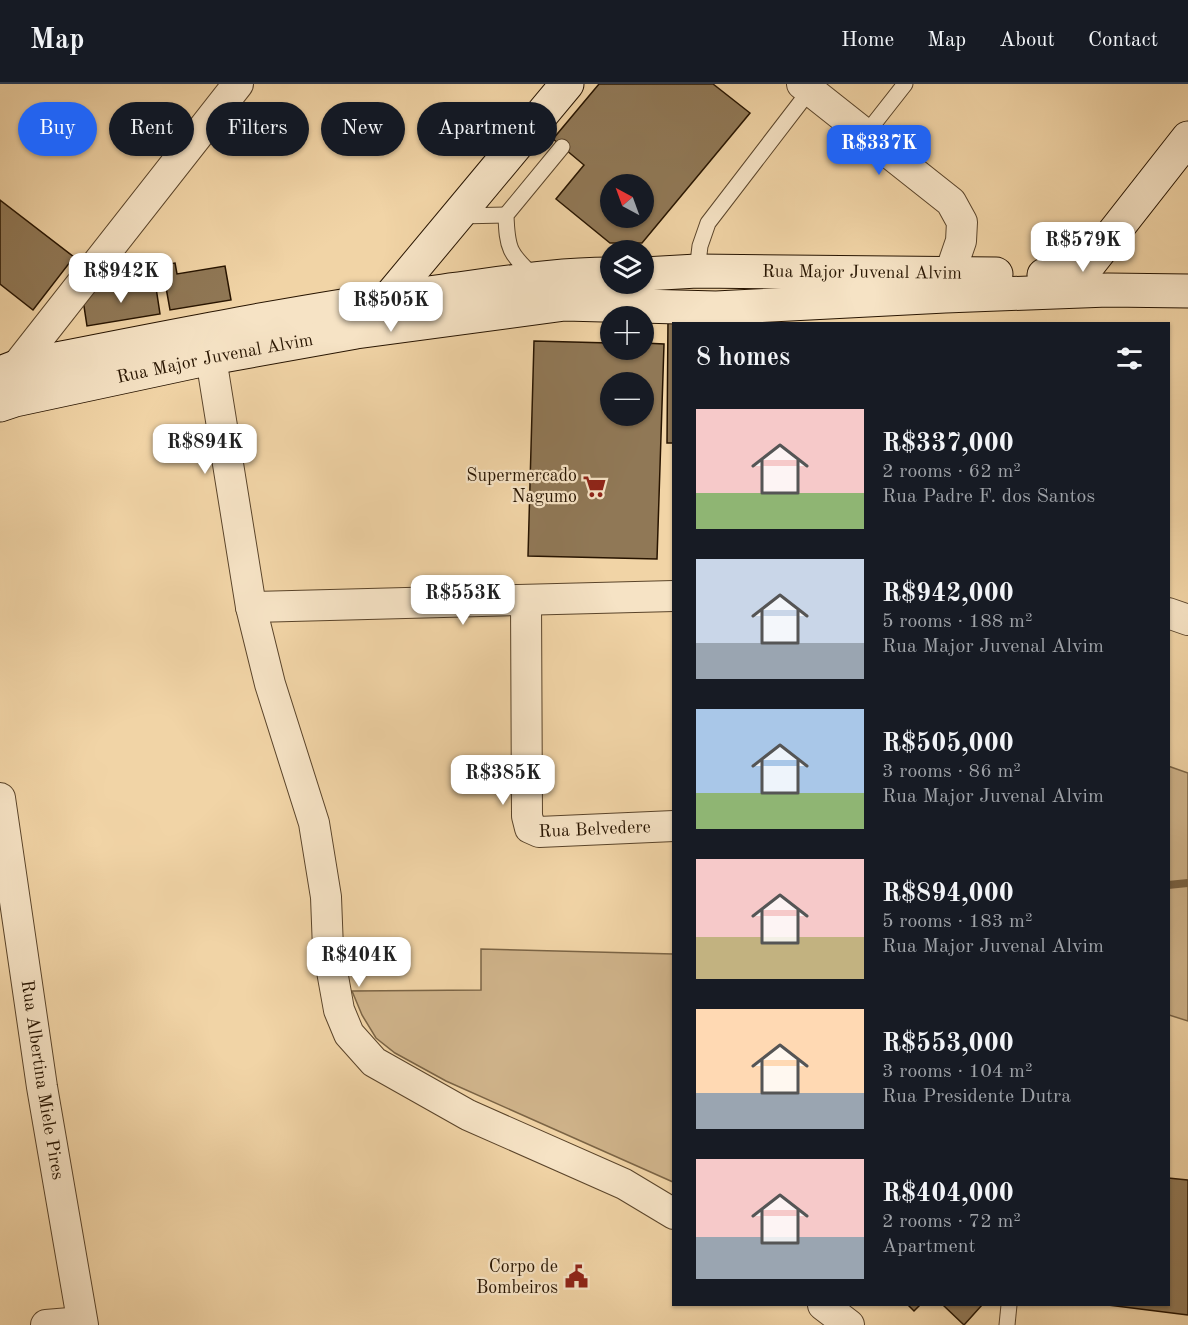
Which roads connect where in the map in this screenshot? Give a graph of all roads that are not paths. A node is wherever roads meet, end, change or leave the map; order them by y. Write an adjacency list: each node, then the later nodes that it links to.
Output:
1 (238, 84): 22 (street)
2 (567, 84): 9 (main road)
3 (905, 84): 5 (lane)
4 (806, 87): 5 (street); 11 (lane)
5 (865, 135): 15 (street)
6 (1188, 138): 10 (main road)
7 (562, 147): 8 (lane)
8 (506, 215): 9 (lane); 14 (lane)
9 (455, 216): 18 (main road)
10 (1113, 233): 15 (main road, Rua Major Juvenal Alvim); 16 (main road)
11 (697, 271): 12 (main road, Rua Major Juvenal Alvim); 15 (main road, Rua Major Juvenal Alvim); 19 (street)
12 (654, 273)
13 (600, 274): 14 (main road, Rua Major Juvenal Alvim)
14 (537, 279): 18 (main road, Rua Major Juvenal Alvim)
15 (947, 284): 16 (main road, Rua Major Juvenal Alvim); 19 (main road, Rua Major Juvenal Alvim)
16 (1130, 290): 17 (main road, Rua Major Juvenal Alvim)
17 (1188, 291)
18 (391, 298): 20 (main road); 21 (main road, Rua Major Juvenal Alvim)
19 (716, 316): 20 (main road, Rua Major Juvenal Alvim)
20 (356, 332): 21 (main road, Rua Major Juvenal Alvim)
21 (203, 344): 22 (main road, Rua Major Juvenal Alvim); 23 (main road, Rua Major Juvenal Alvim); 26 (street)
22 (8, 370)
23 (0, 405)
24 (672, 596): 25 (street)
25 (526, 600): 26 (street); 30 (street, Rua Belvedere)
26 (251, 607): 31 (street)
27 (1170, 614): 28 (street)
28 (1188, 620)
29 (0, 798): 34 (street, Rua Albertina Miele Pires)
30 (672, 826)
31 (672, 1213)
32 (824, 1306): 36 (street)
33 (1009, 1306): 37 (lane)
34 (83, 1323): 35 (street)
35 (46, 1325)
36 (849, 1325)
37 (1007, 1325)

